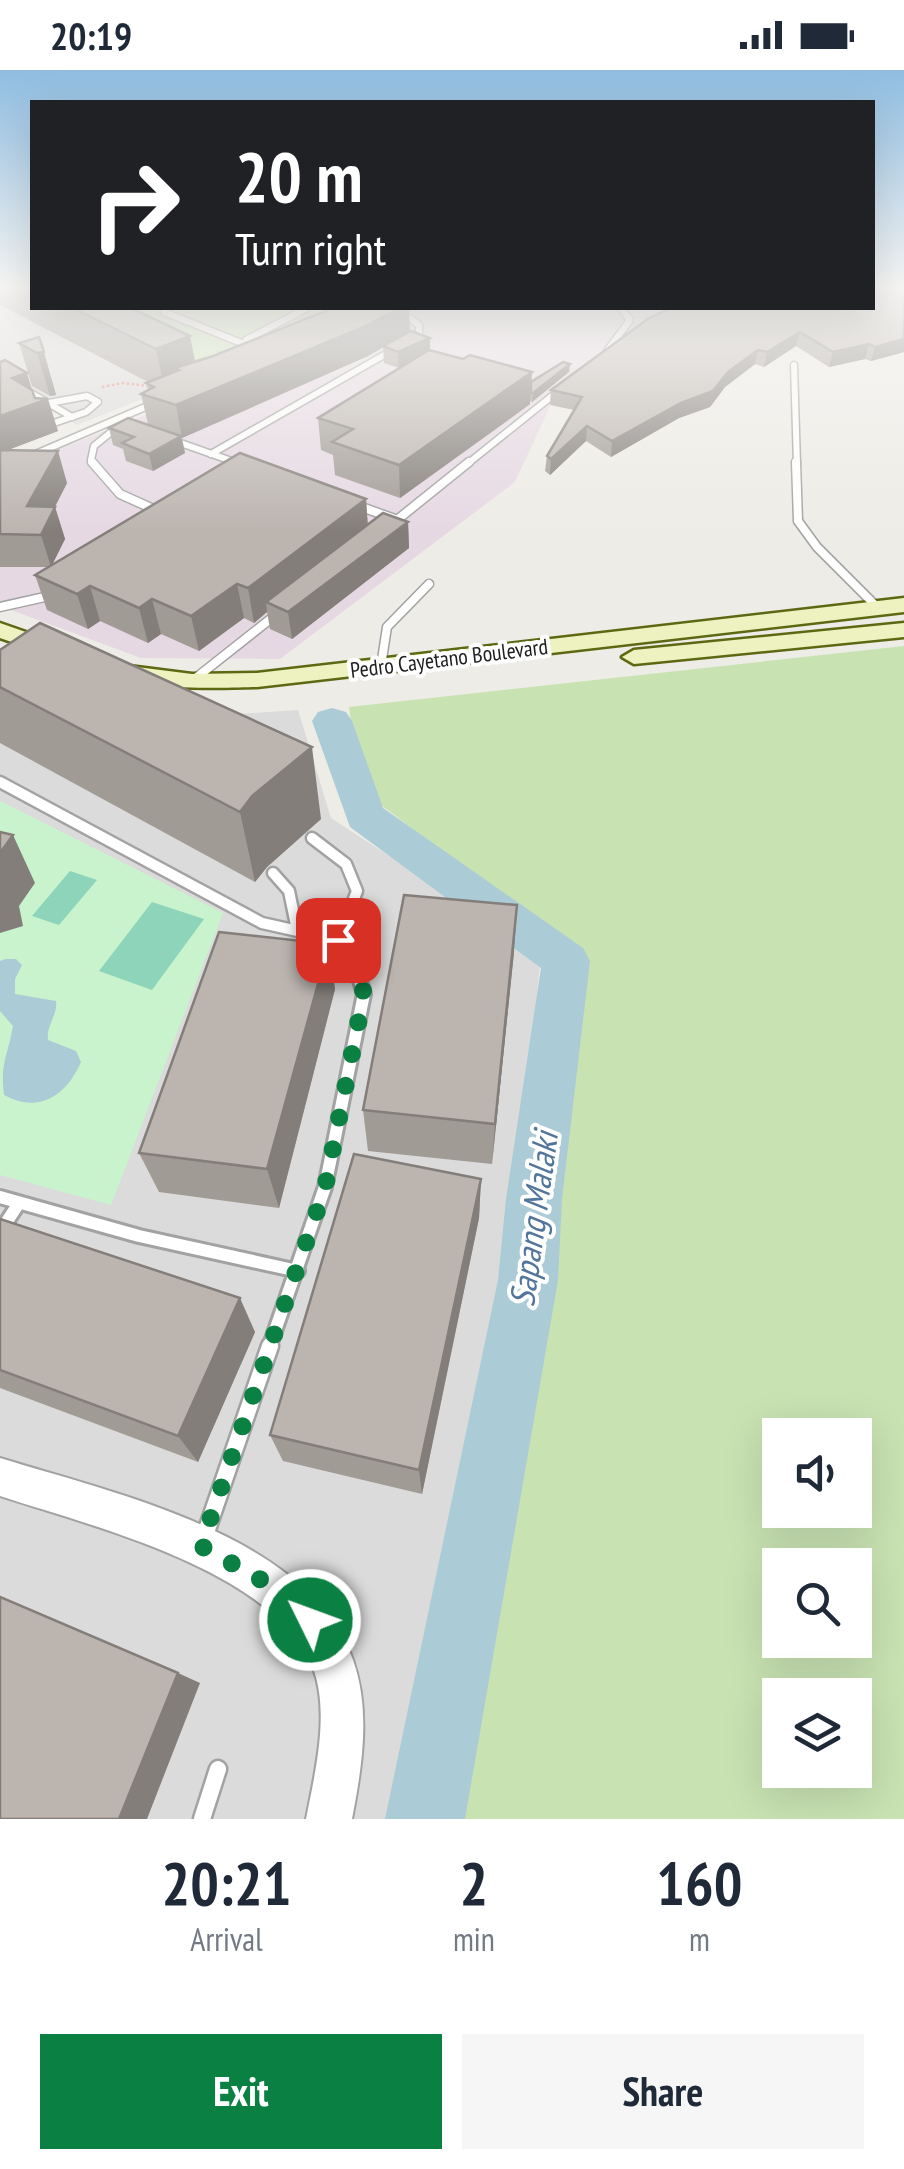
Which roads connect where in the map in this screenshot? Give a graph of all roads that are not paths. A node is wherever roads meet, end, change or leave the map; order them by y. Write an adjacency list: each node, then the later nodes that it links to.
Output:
1 (360, 369): 13 (lane)
2 (794, 369): 24 (lane)
3 (0, 374): 6 (lane)
4 (574, 378): 17 (lane)
5 (162, 399): 8 (lane)
6 (49, 403): 7 (lane); 7 (lane)
7 (72, 417): 10 (lane)
8 (112, 420): 9 (lane); 14 (lane)
9 (122, 424): 11 (lane); 18 (lane)
10 (48, 425)
11 (140, 430)
12 (158, 436): 13 (lane)
13 (211, 454): 15 (lane)
14 (15, 463)
15 (234, 478)
16 (342, 500): 17 (lane)
17 (398, 520): 19 (lane)
18 (160, 527)
19 (383, 531)
20 (72, 584): 23 (lane)
21 (429, 584): 29 (lane)
22 (904, 605): 24 (main road, Pedro Cayetano Boulevard)
23 (0, 607)
24 (878, 608): 29 (main road, Pedro Cayetano Boulevard)
25 (280, 612): 31 (lane)
26 (0, 630): 30 (main road, Pedro Cayetano Boulevard)
27 (904, 630): 30 (main road, Pedro Cayetano Boulevard)
28 (0, 646): 30 (main road, Pedro Cayetano Boulevard)
29 (381, 666): 31 (main road, Pedro Cayetano Boulevard)
30 (90, 671): 31 (main road, Pedro Cayetano Boulevard)
31 (192, 681)
32 (0, 782): 35 (lane)
33 (312, 838): 36 (lane)
34 (273, 873): 35 (lane)
35 (297, 930): 36 (lane)
36 (338, 940): 40 (lane)
37 (0, 1197): 38 (lane)
38 (18, 1203): 39 (lane); 40 (lane)
39 (0, 1232)
40 (298, 1271): 42 (lane)
41 (0, 1476): 42 (street)
42 (201, 1546): 45 (street)
43 (218, 1770): 44 (lane)
44 (202, 1819)
45 (329, 1819)

